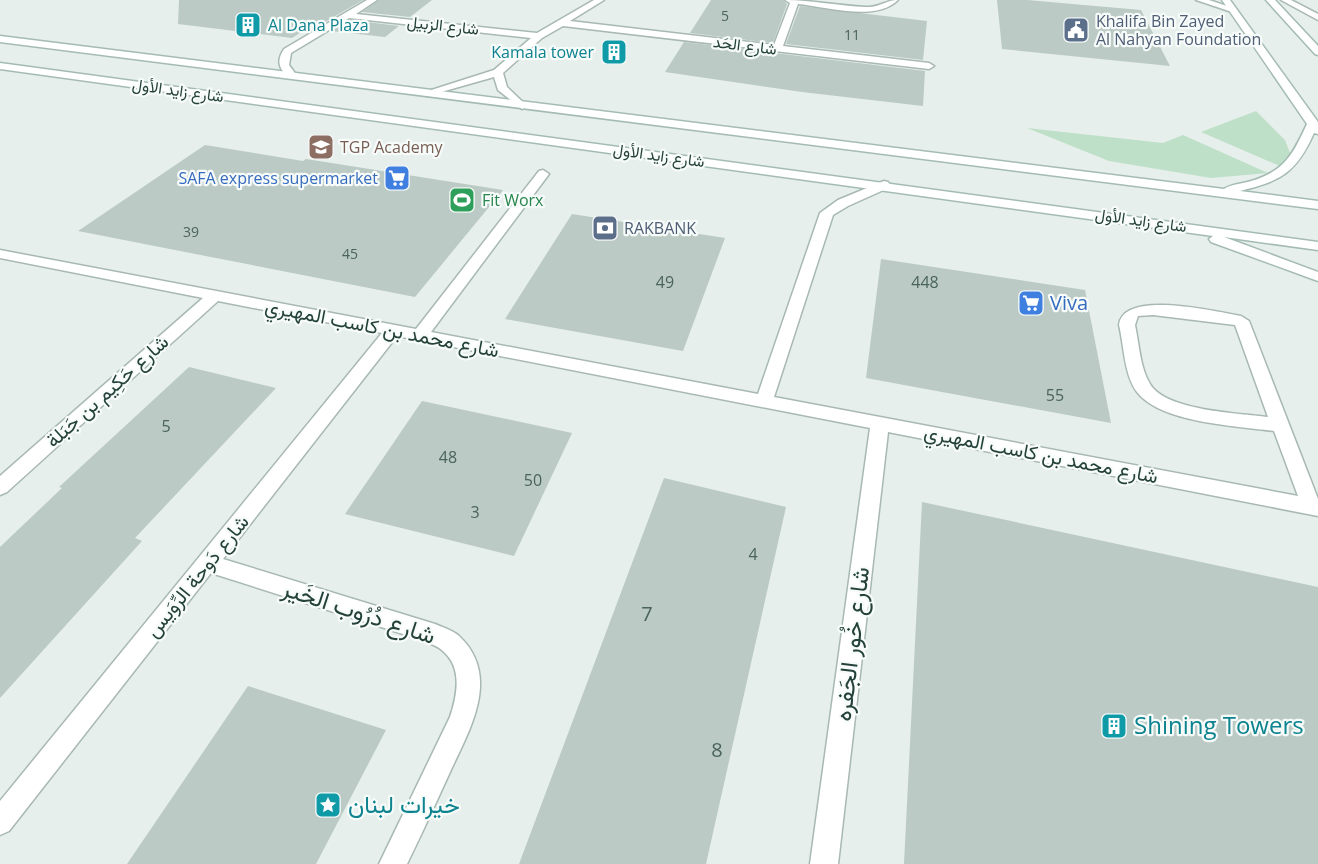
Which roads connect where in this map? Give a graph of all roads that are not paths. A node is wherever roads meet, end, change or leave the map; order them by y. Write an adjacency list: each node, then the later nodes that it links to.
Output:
1 (373, 0): 10 (street)
2 (600, 0): 12 (street)
3 (789, 0): 8 (street)
4 (894, 0): 8 (street)
5 (1200, 0): 9 (street)
6 (1270, 0): 16 (street)
7 (1285, 0): 11 (street)
8 (795, 1): 15 (street)
9 (1229, 4): 25 (street)
10 (346, 15): 13 (street, شارع الزبيل); 22 (street)
11 (1318, 17)
12 (561, 23): 13 (street); 15 (street, شارع الحَد)
13 (539, 36): 21 (street)
14 (0, 39): 22 (street, شارع زايد الأول)
15 (777, 49): 18 (street, شارع الحَد)
16 (1318, 52)
17 (0, 66): 19 (street, شارع زايد الأول)
18 (929, 66)
19 (15, 68): 20 (street); 27 (street, شارع زايد الأول)
20 (0, 70)
21 (498, 72): 23 (street); 24 (street)
22 (292, 76): 23 (street, شارع زايد الأول)
23 (427, 93): 24 (street, شارع زايد الأول)
24 (522, 106): 28 (street, شارع زايد الأول)
25 (1315, 127): 28 (street)
26 (543, 174): 36 (street)
27 (884, 185): 30 (street, شارع زايد الأول); 37 (street)
28 (1217, 193): 29 (street, شارع زايد الأول)
29 (1318, 205)
30 (1169, 224): 31 (street, شارع زايد الأول); 33 (street)
31 (1318, 246)
32 (0, 254): 34 (street, شارع محمد بن كاسب المهيري)
33 (1318, 277)
34 (214, 296): 35 (street, شارع محمد بن كاسب المهيري); 40 (street, شارع حَكِيم بن جَبَلة)
35 (393, 330): 36 (street, شارع محمد بن كاسب المهيري); 42 (street, شارع دَوحة الرِّوَيس)
36 (420, 335): 37 (street, شارع محمد بن كاسب المهيري)
37 (764, 401): 38 (street, شارع محمد بن كاسب المهيري)
38 (880, 423): 41 (street, شارع محمد بن كاسب المهيري); 45 (street, شارع خُور الجَفره)
39 (1280, 424): 39 (street); 41 (street)
40 (0, 487)
41 (1315, 507)
42 (207, 563): 43 (street, شارع دَوحة الرِّوَيس); 44 (street, شارع دُرُوب الخَير)
43 (0, 822)
44 (393, 864)
45 (824, 864)

